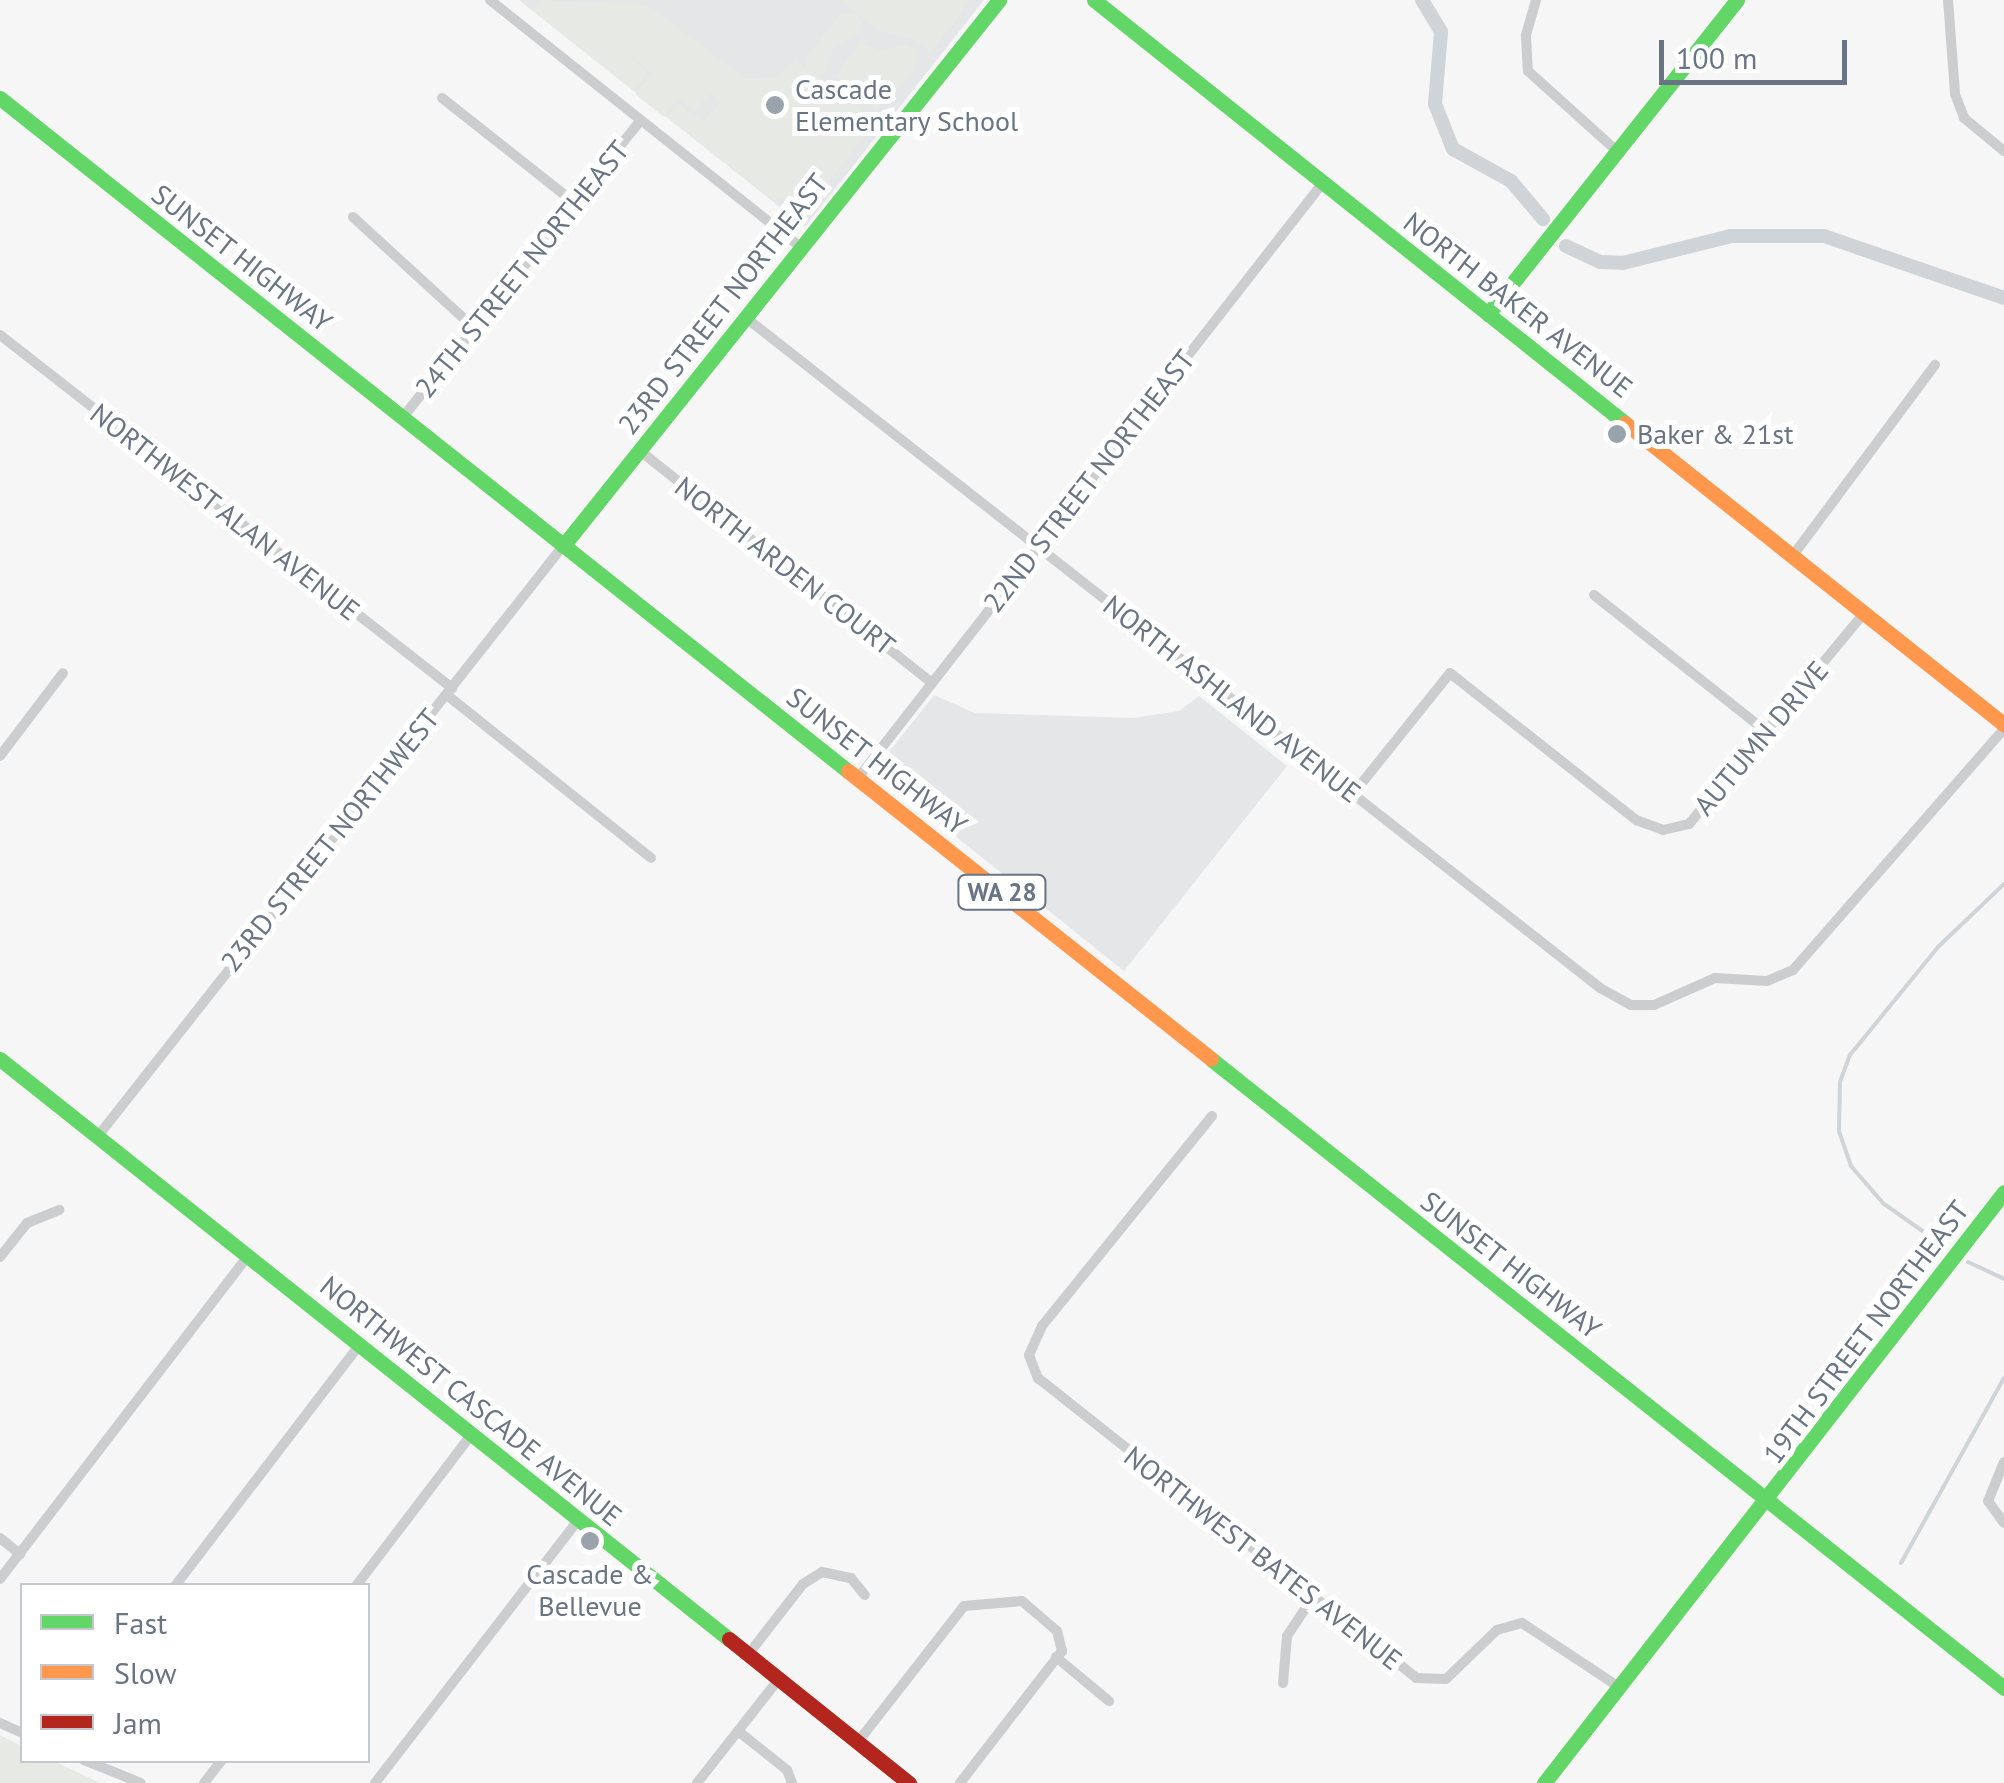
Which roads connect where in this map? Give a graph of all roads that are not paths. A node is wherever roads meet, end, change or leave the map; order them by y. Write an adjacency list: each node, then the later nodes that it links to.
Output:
1 (490, 0): 9 (street)
2 (999, 0): 15 (main road, 23RD STREET NORTHEAST)
3 (1094, 0): 12 (main road, NORTH BAKER AVENUE)
4 (1536, 0): 10 (street)
5 (1736, 0): 10 (main road)
6 (1948, 0): 11 (street)
7 (0, 98): 21 (main road, SUNSET HIGHWAY / WA 28)
8 (442, 98): 13 (street)
9 (640, 120): 13 (street, 24TH STREET NORTHEAST); 15 (street)
10 (1617, 151): 16 (main road)
11 (2004, 151)
12 (1322, 184): 16 (main road, NORTH BAKER AVENUE); 24 (street, 22ND STREET NORTHEAST)
13 (575, 203): 18 (street, 24TH STREET NORTHEAST)
14 (352, 218): 18 (street)
15 (799, 246): 17 (main road, 23RD STREET NORTHEAST)
16 (1488, 314): 25 (main road, NORTH BAKER AVENUE)
17 (744, 317): 22 (main road, 23RD STREET NORTHEAST); 24 (street, NORTH ASHLAND AVENUE)
18 (474, 328): 21 (street, 24TH STREET NORTHEAST)
19 (0, 335): 30 (street, NORTHWEST ALAN AVENUE)
20 (1935, 364): 25 (street)
21 (404, 417): 23 (main road, SUNSET HIGHWAY / WA 28)
22 (640, 450): 23 (main road, 23RD STREET NORTHEAST); 29 (street, NORTH ARDEN COURT)
23 (564, 546): 30 (street, 23RD STREET NORTHWEST); 34 (main road, SUNSET HIGHWAY / WA 28)
24 (1038, 547): 29 (street, 22ND STREET NORTHEAST); 35 (street, NORTH ASHLAND AVENUE)
25 (1794, 554): 27 (main road, NORTH BAKER AVENUE)
26 (1594, 595): 32 (street)
27 (1866, 612): 31 (main road, NORTH BAKER AVENUE); 32 (street, AUTUMN DRIVE)
28 (63, 673): 33 (street)
29 (932, 682): 34 (street, 22ND STREET NORTHEAST)
30 (449, 692): 36 (street, NORTHWEST ALAN AVENUE); 39 (street, 23RD STREET NORTHWEST)
31 (2004, 727): 35 (street, NORTH ASHLAND AVENUE)
32 (1768, 733): 35 (street, AUTUMN DRIVE)
33 (0, 756)
34 (858, 778): 47 (main road, SUNSET HIGHWAY / WA 28)
35 (1353, 794)
36 (650, 858)
37 (0, 1060): 39 (main road, NORTHWEST CASCADE AVENUE)
38 (1212, 1116): 56 (street, NORTHWEST BATES AVENUE)
39 (98, 1136): 42 (main road, NORTHWEST CASCADE AVENUE)
40 (2004, 1192): 47 (main road, 19TH STREET NORTHEAST)
41 (59, 1210): 43 (street)
42 (249, 1255): 44 (main road, NORTHWEST CASCADE AVENUE); 51 (street)
43 (0, 1257)
44 (360, 1344): 45 (main road, NORTHWEST CASCADE AVENUE); 53 (street)
45 (472, 1434): 48 (main road, NORTHWEST CASCADE AVENUE); 54 (street)
46 (2004, 1462): 49 (street)
47 (1769, 1502): 61 (main road, 19TH STREET NORTHEAST); 62 (main road, SUNSET HIGHWAY / WA 28)
48 (578, 1520): 57 (main road, NORTHWEST CASCADE AVENUE); 70 (street)
49 (2004, 1523)
50 (0, 1538): 51 (street)
51 (20, 1554): 52 (street)
52 (0, 1579)
53 (177, 1583)
54 (358, 1583)
55 (865, 1595): 57 (street)
56 (1313, 1598): 60 (street); 61 (street, NORTHWEST BATES AVENUE)
57 (747, 1656): 59 (main road, NORTHWEST CASCADE AVENUE)
58 (1056, 1658): 63 (street); 65 (street); 74 (street)
59 (778, 1680): 64 (street); 65 (main road, NORTHWEST CASCADE AVENUE)
60 (1283, 1682)
61 (1619, 1687): 75 (main road, 19TH STREET NORTHEAST)
62 (2004, 1688)
63 (1109, 1701)
64 (738, 1731): 71 (street); 72 (street)
65 (858, 1742): 73 (main road, NORTHWEST CASCADE AVENUE)
66 (91, 1763): 68 (street)
67 (220, 1763): 69 (street)
68 (141, 1783)
69 (204, 1783)
70 (375, 1783)
71 (697, 1783)
72 (792, 1783)
73 (909, 1783)
74 (960, 1783)
75 (1544, 1783)

